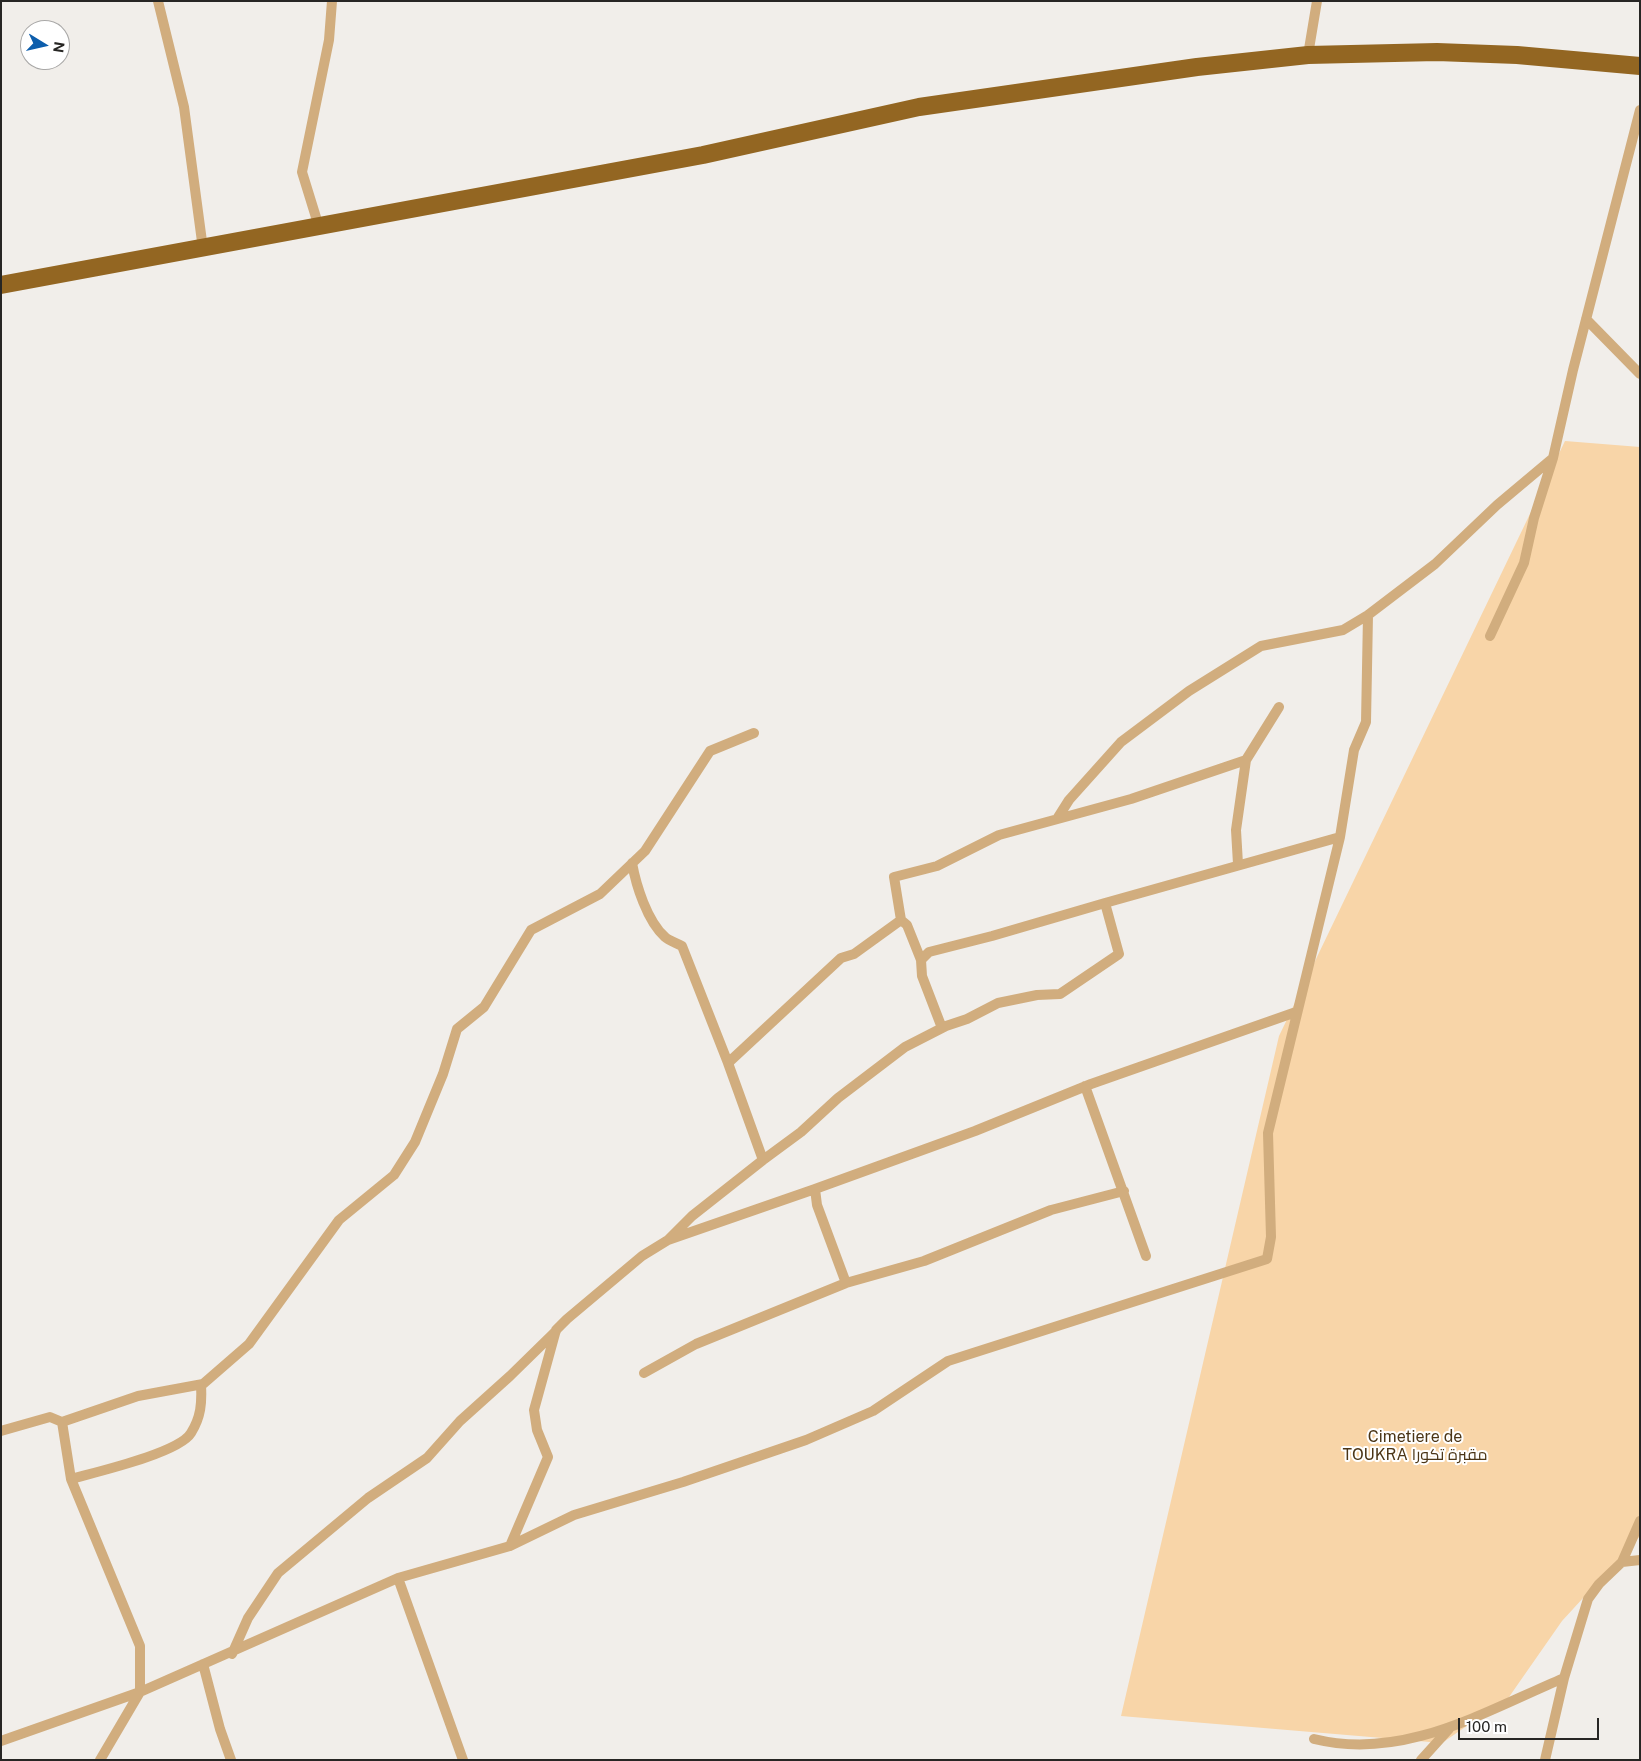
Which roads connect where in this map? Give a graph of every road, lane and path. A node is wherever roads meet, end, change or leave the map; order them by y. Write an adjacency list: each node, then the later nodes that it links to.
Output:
1 (158, 1): 8 (street)
2 (332, 1): 7 (street)
3 (1316, 1): 4 (street)
4 (1308, 55): 5 (highway); 7 (highway)
5 (1640, 66)
6 (1639, 118): 10 (street)
7 (319, 227): 8 (highway)
8 (203, 249): 9 (highway)
9 (1, 285)
10 (1586, 318): 11 (street); 12 (street)
11 (1640, 374)
12 (1553, 458): 13 (street); 14 (street)
13 (1368, 615): 18 (street); 19 (street)
14 (1490, 636)
15 (1279, 707): 17 (street)
16 (754, 733): 20 (street)
17 (1246, 760): 18 (street); 21 (street)
18 (1057, 819): 23 (street)
19 (1340, 837): 21 (street); 25 (street)
20 (632, 863): 27 (street); 38 (street)
21 (1238, 864): 22 (street)
22 (1106, 903): 24 (street); 26 (street)
23 (902, 920): 24 (street); 27 (street)
24 (921, 960): 26 (street)
25 (1296, 1012): 28 (street); 42 (street)
26 (942, 1028): 29 (street)
27 (728, 1063): 29 (street)
28 (1085, 1086): 30 (street); 31 (street)
29 (763, 1160): 32 (street)
30 (815, 1189): 32 (street); 34 (street)
31 (1124, 1191): 33 (street); 34 (street)
32 (668, 1240): 35 (street)
33 (1146, 1256)
34 (846, 1283): 36 (street)
35 (556, 1330): 42 (street); 46 (street)
36 (644, 1373)
37 (201, 1385): 40 (street)
38 (62, 1422): 39 (street); 40 (street)
39 (1, 1431)
40 (71, 1479): 49 (street)
41 (1640, 1521): 44 (street)
42 (510, 1546): 45 (street)
43 (1640, 1560): 44 (street)
44 (1622, 1562): 48 (street)
45 (398, 1578): 46 (street); 55 (street)
46 (232, 1654): 47 (street)
47 (204, 1664): 49 (street); 54 (street)
48 (1564, 1678): 50 (street); 57 (street)
49 (140, 1692): 52 (street); 53 (street)
50 (1449, 1728): 51 (street); 56 (street)
51 (1314, 1739)
52 (1, 1741)
53 (103, 1757)
54 (230, 1760)
55 (463, 1760)
56 (1421, 1760)
57 (1545, 1760)

